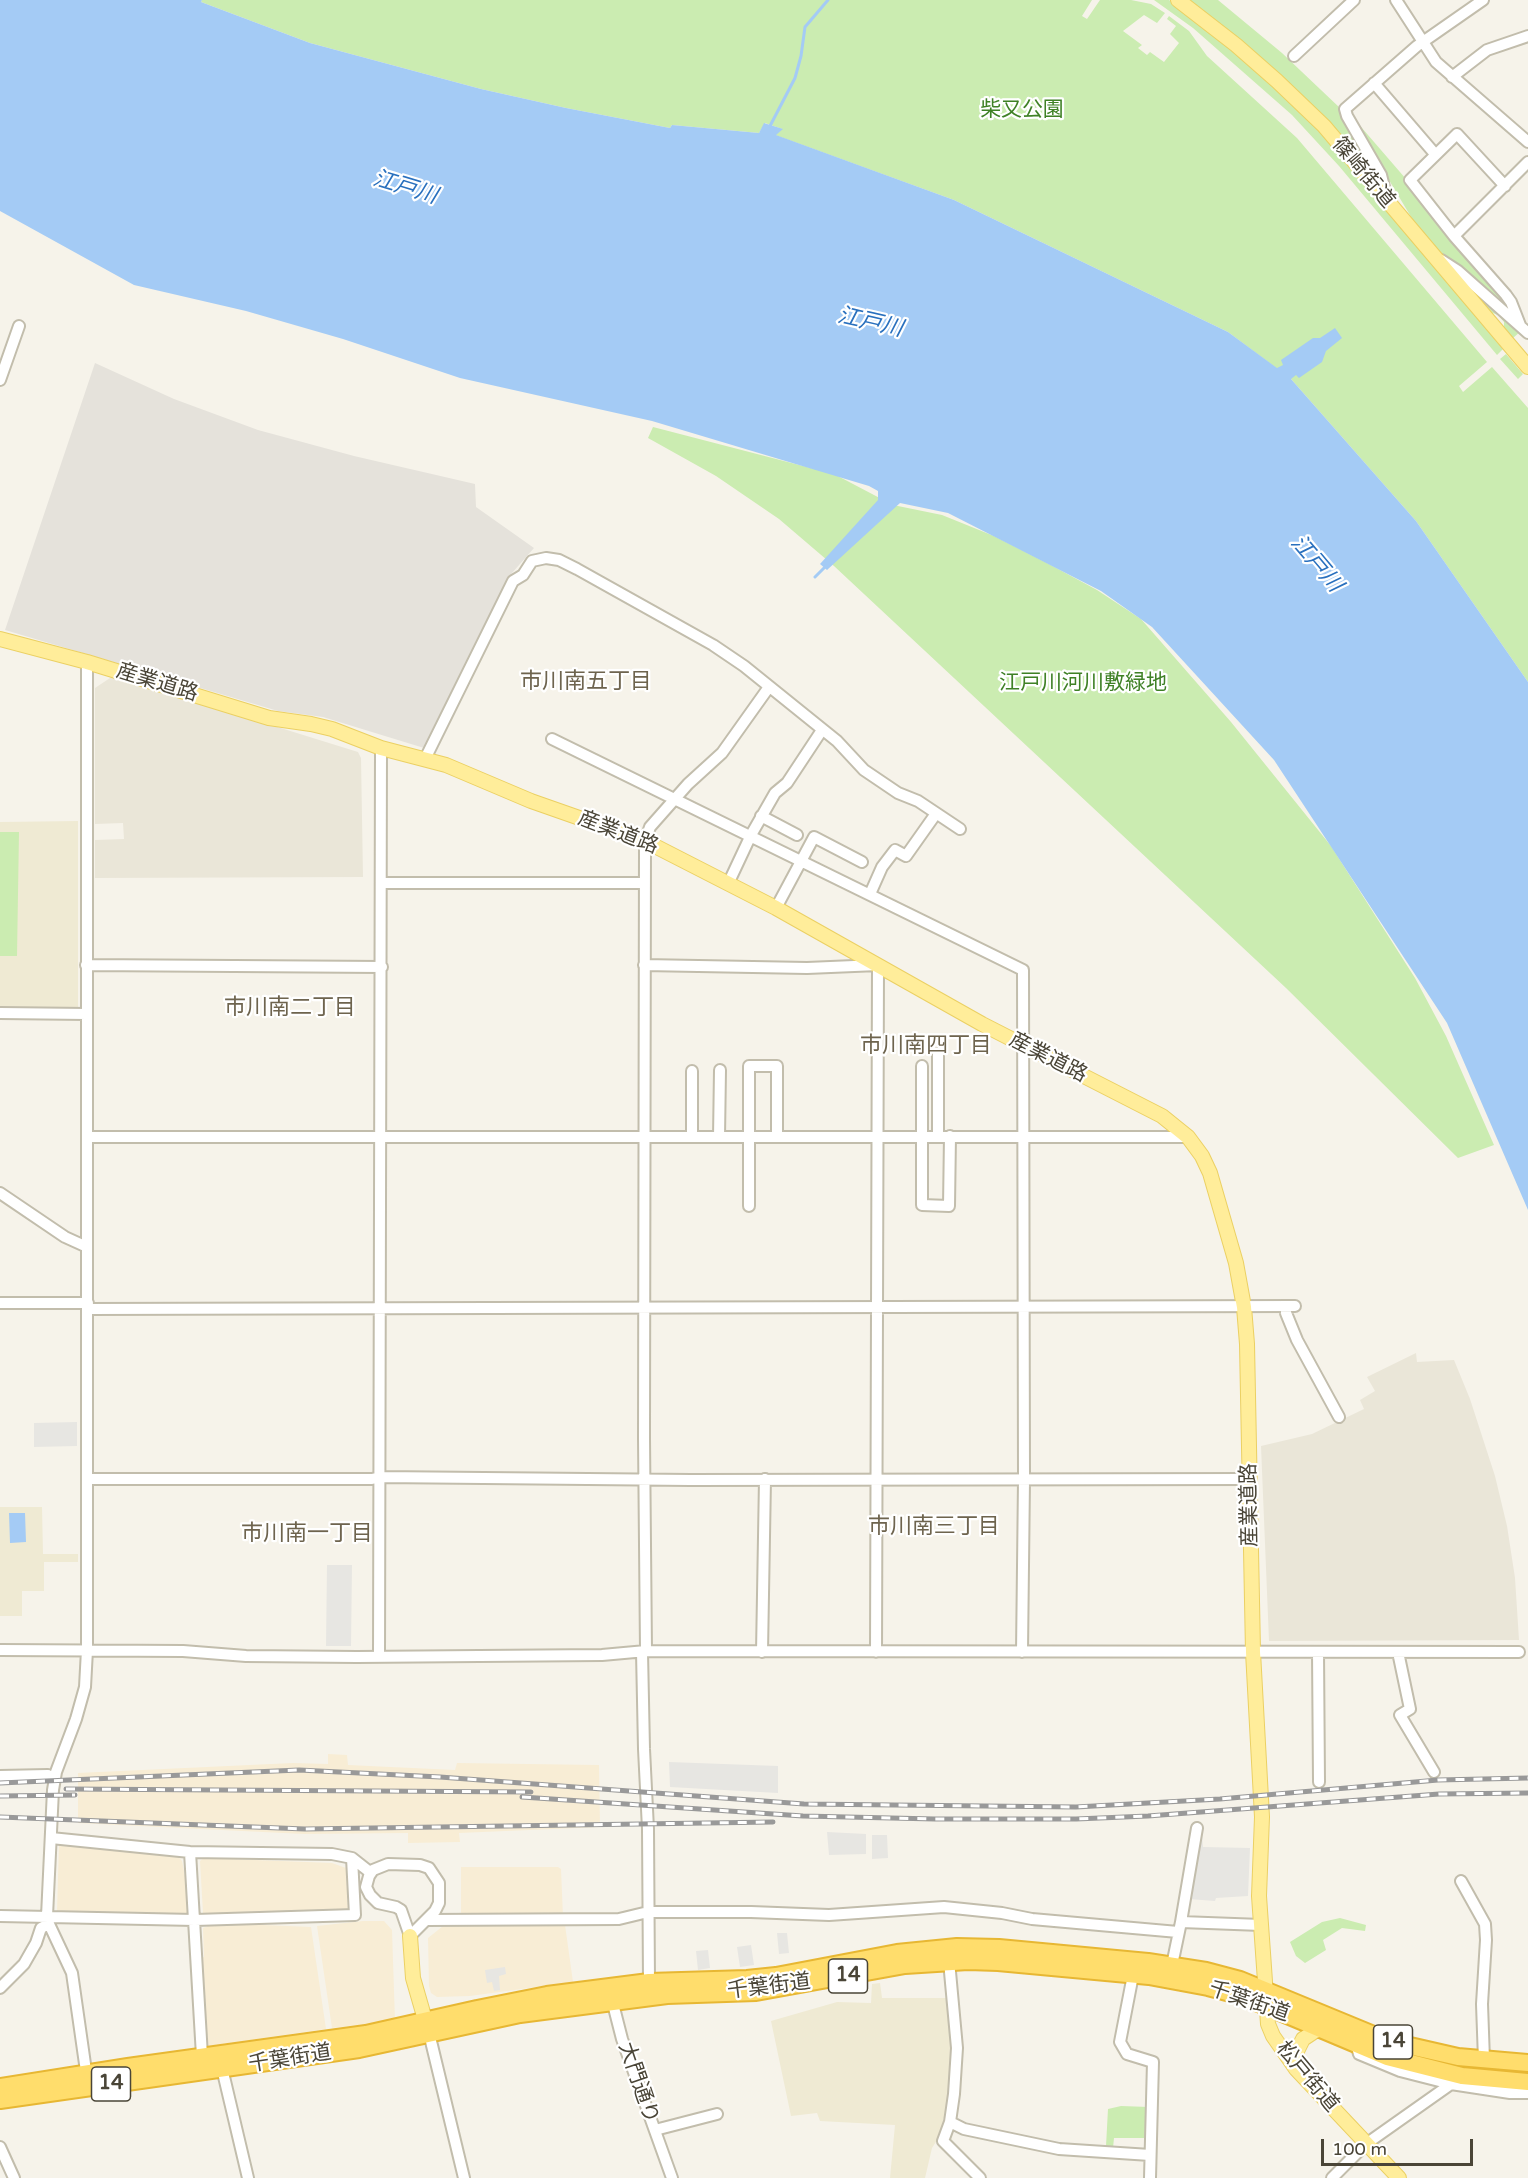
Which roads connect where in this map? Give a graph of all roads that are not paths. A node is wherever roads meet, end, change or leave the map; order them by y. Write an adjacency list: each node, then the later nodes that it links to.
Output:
1 (1178, 0): 14 (main road, 篠崎街道)
2 (1354, 0): 7 (street)
3 (1396, 0): 6 (street)
4 (1483, 0): 6 (street)
5 (1528, 36): 8 (street)
6 (1423, 42): 8 (street); 9 (street)
7 (1294, 56)
8 (1452, 77): 10 (street)
9 (1374, 83): 11 (street); 14 (street)
10 (1528, 142)
11 (1436, 154): 13 (street); 15 (street)
12 (1528, 162): 13 (street)
13 (1505, 186): 15 (street)
14 (1387, 201): 16 (main road, 篠崎街道)
15 (1454, 236): 18 (street)
16 (1432, 256): 18 (street); 19 (main road, 篠崎街道)
17 (19, 326): 20 (street)
18 (1526, 330)
19 (1528, 367)
20 (0, 380)
21 (0, 639): 22 (main road, 産業道路)
22 (87, 662): 26 (main road, 産業道路); 42 (street)
23 (769, 687): 24 (street); 27 (street); 28 (street)
24 (822, 730): 29 (street); 30 (street)
25 (552, 739): 28 (street)
26 (381, 748): 27 (main road, 産業道路); 37 (street)
27 (425, 759): 34 (main road, 産業道路)
28 (676, 800): 32 (street); 34 (street)
29 (935, 815): 31 (street); 40 (street)
30 (761, 816): 32 (street); 33 (street)
31 (960, 829)
32 (751, 835): 35 (street); 39 (street)
33 (797, 835)
34 (645, 840): 38 (street); 39 (main road, 産業道路)
35 (802, 861): 36 (street); 40 (street); 41 (street)
36 (862, 862)
37 (382, 883): 38 (street); 45 (street)
38 (645, 883): 43 (street)
39 (728, 884): 41 (main road, 産業道路)
40 (870, 894): 48 (street)
41 (776, 908): 44 (main road, 産業道路)
42 (86, 965): 45 (street); 47 (street)
43 (644, 965): 44 (street); 53 (street)
44 (878, 965): 48 (main road, 産業道路); 63 (street)
45 (382, 967): 59 (street)
46 (0, 1013): 47 (street)
47 (87, 1014): 58 (street)
48 (1024, 1046): 57 (street); 65 (main road, 産業道路)
49 (938, 1054): 55 (street)
50 (922, 1066): 64 (street)
51 (720, 1070): 61 (street)
52 (692, 1071): 60 (street)
53 (644, 1136): 59 (street); 60 (street); 71 (street)
54 (777, 1136): 62 (street); 62 (street); 63 (street)
55 (938, 1136): 56 (street); 64 (street)
56 (950, 1136): 57 (street); 64 (street)
57 (1023, 1136): 65 (street); 75 (street)
58 (87, 1137): 59 (street); 68 (street)
59 (381, 1137): 73 (street)
60 (692, 1137): 61 (street)
61 (719, 1137): 62 (street)
62 (748, 1137): 67 (street)
63 (877, 1137): 64 (street); 74 (street)
64 (922, 1137)
65 (1188, 1137): 72 (main road, 産業道路)
66 (0, 1193): 68 (street)
67 (748, 1206)
68 (87, 1247): 70 (street)
69 (0, 1303): 70 (street)
70 (88, 1306): 73 (street); 79 (street)
71 (644, 1307): 73 (street); 74 (street); 78 (street)
72 (1244, 1307): 75 (street); 76 (street); 82 (main road, 産業道路)
73 (381, 1308): 77 (street)
74 (877, 1308): 75 (street); 81 (street)
75 (1023, 1308): 83 (street)
76 (1339, 1417)
77 (380, 1477): 78 (street); 79 (street); 94 (street)
78 (646, 1478): 80 (street); 86 (street)
79 (88, 1479): 85 (street)
80 (765, 1479): 81 (street); 87 (street)
81 (877, 1479): 83 (street); 88 (street)
82 (1250, 1479): 83 (street); 90 (main road, 産業道路)
83 (1024, 1480): 89 (street)
84 (0, 1650): 85 (street)
85 (87, 1650): 94 (street); 100 (street)
86 (644, 1652): 87 (street); 94 (street); 105 (street)
87 (762, 1652): 88 (street)
88 (876, 1652): 89 (street)
89 (1022, 1652): 90 (street)
90 (1253, 1652): 91 (street); 110 (main road, 産業道路)
91 (1317, 1652): 92 (street); 98 (street)
92 (1398, 1652): 93 (street); 95 (street)
93 (1519, 1652)
94 (379, 1657)
95 (1434, 1772)
96 (48, 1775): 97 (street)
97 (0, 1776)
98 (1319, 1782)
99 (1197, 1828): 111 (street)
100 (51, 1838): 101 (street); 107 (street)
101 (190, 1852): 102 (street); 108 (street)
102 (352, 1858): 103 (street); 108 (street)
103 (371, 1873): 109 (street); 112 (street)
104 (1461, 1881): 124 (street)
105 (648, 1912): 109 (street); 111 (street); 116 (street)
106 (0, 1916): 107 (street)
107 (48, 1920): 108 (street); 117 (street); 128 (street)
108 (195, 1920): 123 (street)
109 (426, 1920): 112 (street)
110 (1261, 1925): 111 (street); 119 (main road, 産業道路)
111 (1180, 1927): 114 (street)
112 (410, 1936): 120 (main road)
113 (949, 1961): 115 (highway, 千葉街道 / 14); 118 (highway, 千葉街道 / 14); 135 (street)
114 (1172, 1965): 116 (highway, 千葉街道 / 14); 119 (highway, 千葉街道 / 14)
115 (1133, 1975): 119 (highway, 千葉街道 / 14); 139 (street)
116 (649, 1982): 118 (highway, 千葉街道 / 14)
117 (0, 1988)
118 (610, 1994): 120 (highway, 千葉街道 / 14); 136 (street, 大門通り)
119 (1266, 1998): 121 (highway, 千葉街道 / 14); 124 (highway, 千葉街道 / 14); 127 (main road, 松戸街道)
120 (427, 2027): 125 (highway, 千葉街道 / 14); 142 (street)
121 (1323, 2030): 122 (highway, 千葉街道 / 14); 127 (main road)
122 (1355, 2043): 129 (highway, 千葉街道 / 14); 130 (street)
123 (202, 2056): 125 (highway, 千葉街道 / 14); 128 (highway, 千葉街道 / 14)
124 (1484, 2060): 126 (highway, 千葉街道 / 14)
125 (221, 2062): 128 (highway, 千葉街道 / 14); 141 (street)
126 (1528, 2062)
127 (1296, 2068): 137 (main road, 松戸街道)
128 (87, 2081): 131 (highway, 千葉街道 / 14); 133 (highway, 千葉街道 / 14)
129 (1528, 2082)
130 (1451, 2084): 132 (street); 137 (street)
131 (0, 2087)
132 (1528, 2093)
133 (0, 2100)
134 (717, 2114): 136 (street)
135 (950, 2122): 139 (street); 144 (street)
136 (655, 2130): 143 (street, 大門通り)
137 (1366, 2144): 146 (street); 147 (main road, 松戸街道)
138 (0, 2147): 140 (street)
139 (1150, 2155): 145 (street)
140 (14, 2178)
141 (248, 2178)
142 (464, 2178)
143 (672, 2178)
144 (980, 2178)
145 (1150, 2178)
146 (1332, 2178)
147 (1399, 2178)

